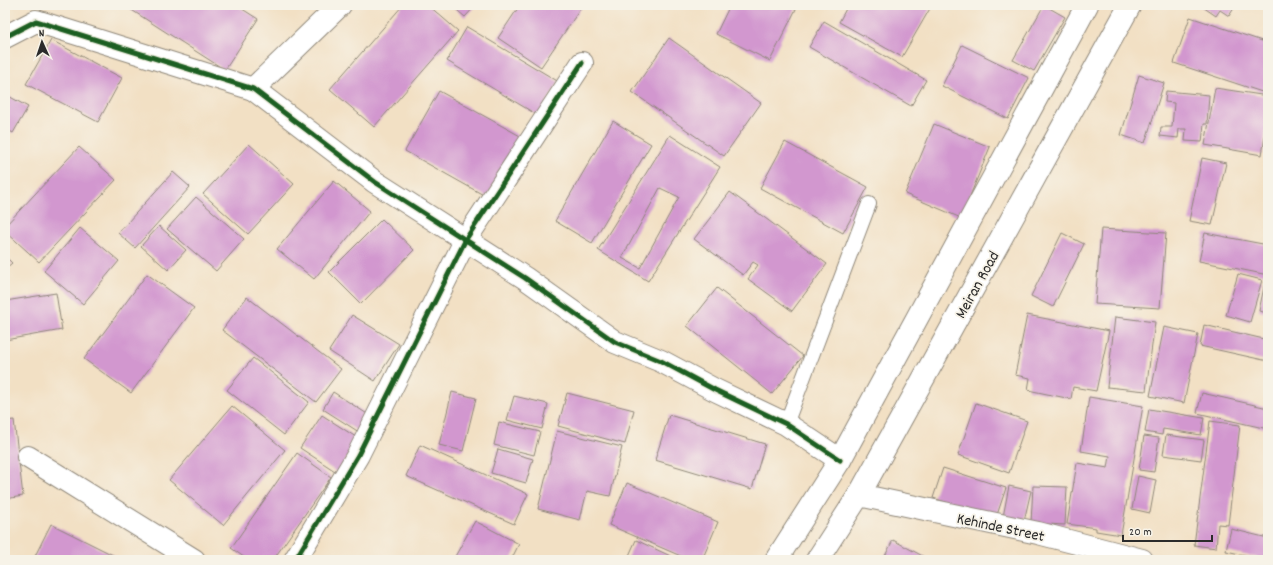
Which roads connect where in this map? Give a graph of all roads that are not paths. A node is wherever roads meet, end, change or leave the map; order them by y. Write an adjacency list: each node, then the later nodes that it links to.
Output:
1 (340, 5): 6 (street)
2 (1087, 5): 11 (street)
3 (1130, 5): 12 (street, Meiran Road)
4 (5, 36): 6 (street)
5 (582, 63): 8 (street)
6 (253, 89): 8 (street)
7 (869, 204): 9 (lane)
8 (466, 239): 9 (street); 14 (street)
9 (786, 424): 11 (street)
10 (28, 457): 13 (street)
11 (840, 460): 15 (street)
12 (859, 495): 16 (street, Meiran Road); 17 (street, Kehinde Street)
13 (194, 560)
14 (295, 560)
15 (776, 560)
16 (817, 560)
17 (1142, 560)

